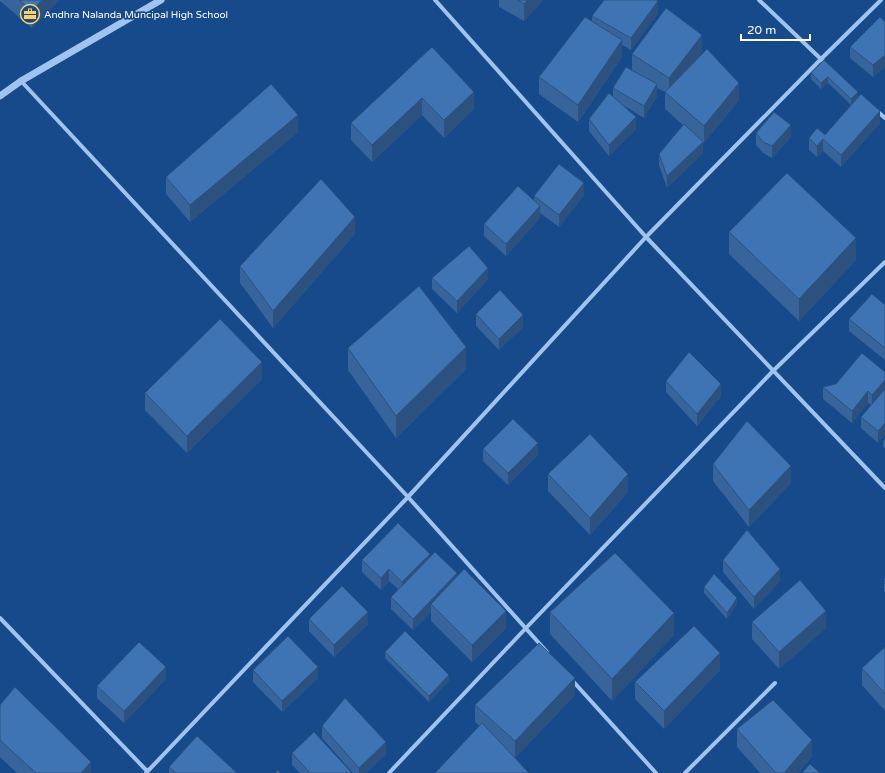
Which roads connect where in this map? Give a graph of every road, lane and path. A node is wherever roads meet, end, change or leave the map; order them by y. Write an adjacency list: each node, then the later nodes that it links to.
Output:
1 (161, 0): 7 (street)
2 (435, 0): 11 (street)
3 (760, 0): 5 (street)
4 (881, 0): 5 (street)
5 (822, 59): 6 (street); 11 (street)
6 (827, 64)
7 (21, 82): 8 (street); 15 (street)
8 (0, 96)
9 (873, 108): 10 (street)
10 (885, 118)
11 (646, 237): 13 (street); 15 (street)
12 (885, 262): 13 (street)
13 (773, 371): 14 (street); 17 (street)
14 (885, 488)
15 (408, 497): 17 (street); 21 (street)
16 (0, 618): 21 (street)
17 (526, 628): 18 (street); 22 (street)
18 (552, 657)
19 (567, 674): 23 (street)
20 (774, 683): 24 (street)
21 (146, 772)
22 (389, 773)
23 (656, 773)
24 (685, 773)

